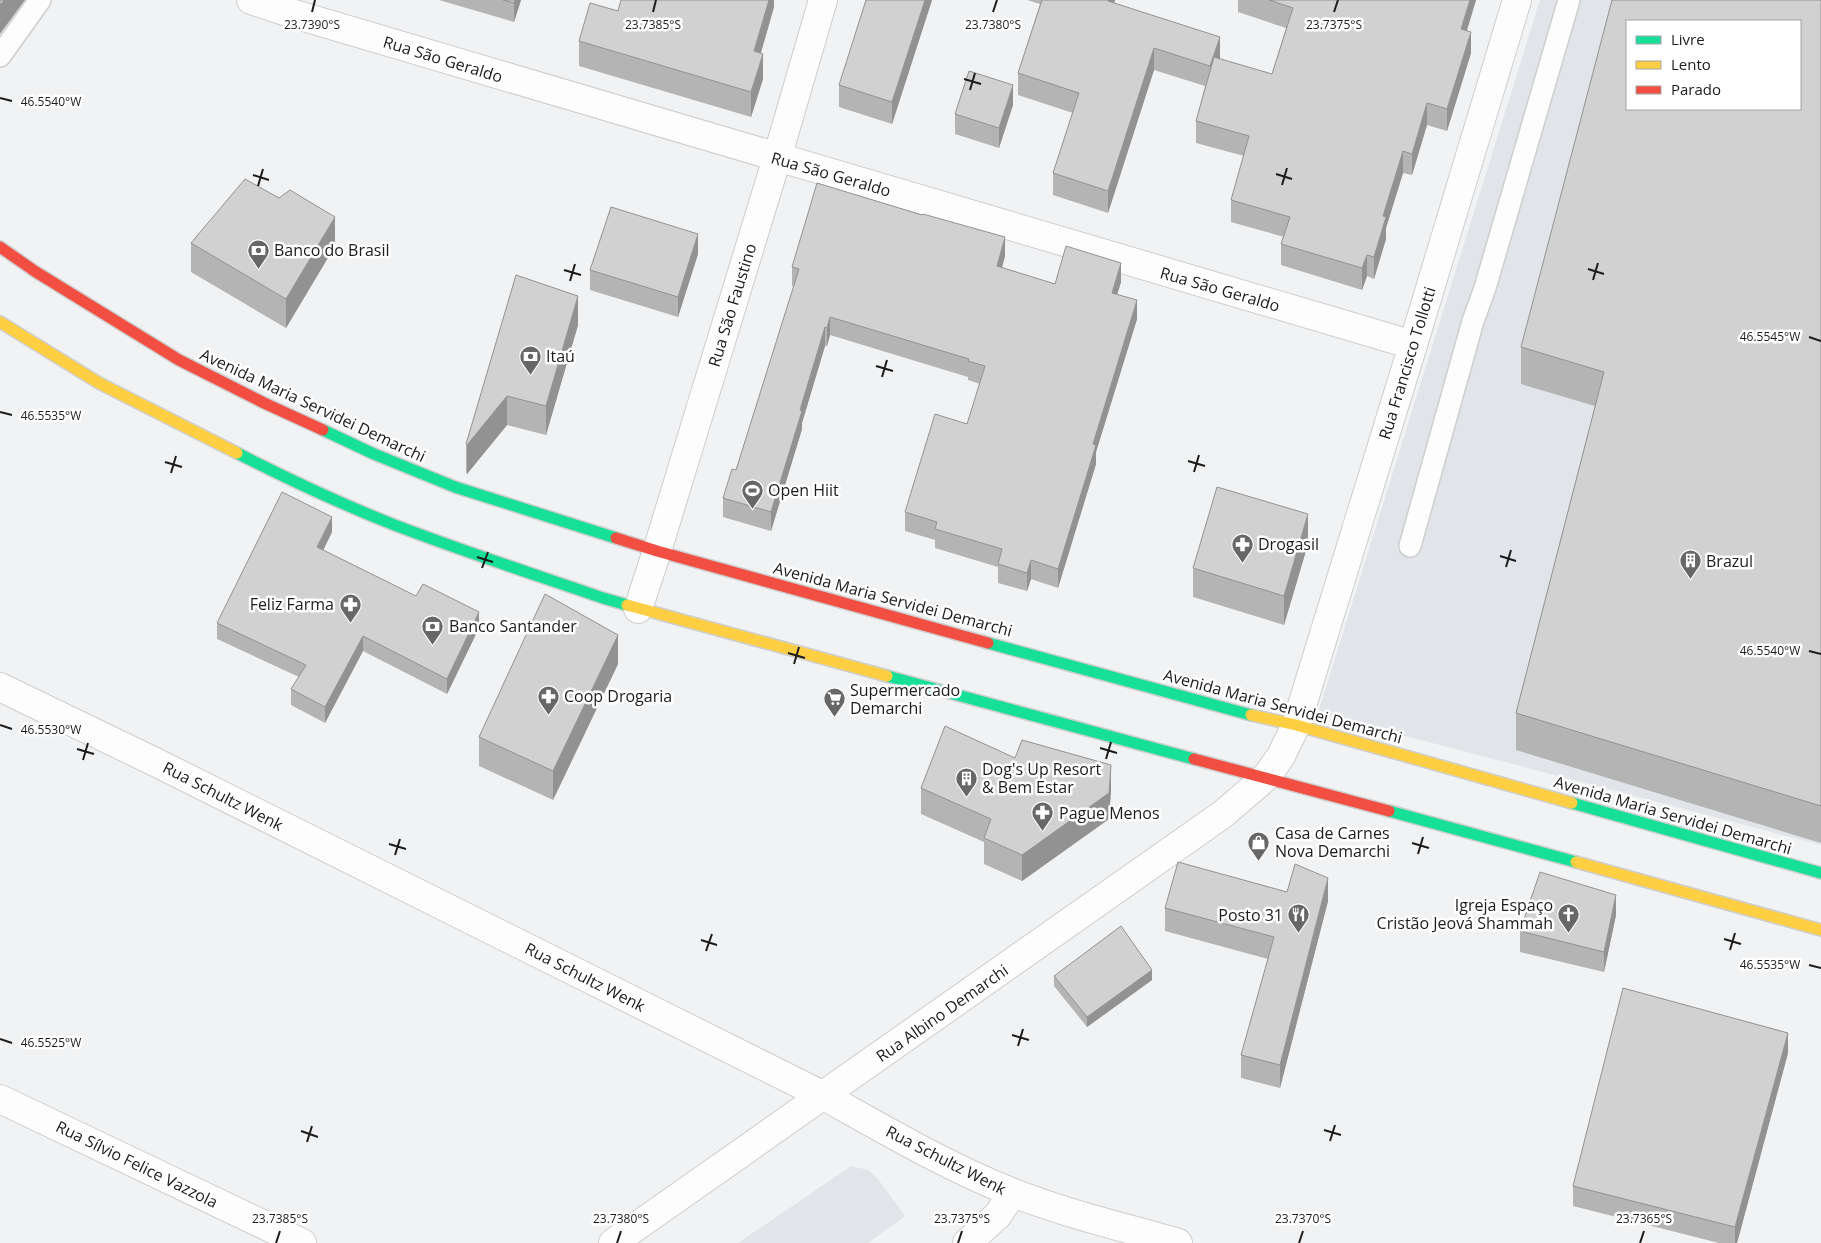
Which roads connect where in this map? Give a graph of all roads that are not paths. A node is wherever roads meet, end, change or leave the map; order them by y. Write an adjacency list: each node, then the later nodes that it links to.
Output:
1 (40, 0): 6 (lane)
2 (251, 0): 7 (street, Rua São Geraldo)
3 (823, 0): 7 (street, Rua São Faustino)
4 (1517, 0): 10 (street, Rua Francisco Tollotti)
5 (1569, 0): 11 (lane)
6 (0, 56)
7 (777, 158): 10 (street, Rua São Geraldo); 12 (street, Rua São Faustino)
8 (0, 247): 12 (main road, Avenida Maria Servidei Demarchi)
9 (0, 322): 13 (main road)
10 (1413, 345): 15 (street, Rua Francisco Tollotti)
11 (1410, 546)
12 (658, 551): 13 (street, Rua São Faustino); 15 (main road, Avenida Maria Servidei Demarchi)
13 (638, 609): 16 (main road)
14 (0, 687): 19 (street, Rua Schultz Wenk)
15 (1296, 725): 16 (street, Rua Francisco Tollotti); 17 (main road, Avenida Maria Servidei Demarchi)
16 (1266, 777): 18 (main road); 19 (street, Rua Albino Demarchi)
17 (1821, 873)
18 (1821, 930)
19 (824, 1096): 21 (street, Rua Schultz Wenk); 23 (street, Rua Albino Demarchi)
20 (0, 1098): 22 (street, Rua Sílvio Felice Vazzola)
21 (1012, 1192): 24 (street); 25 (street, Rua Schultz Wenk)
22 (302, 1243)
23 (613, 1243)
24 (967, 1243)
25 (1178, 1243)

